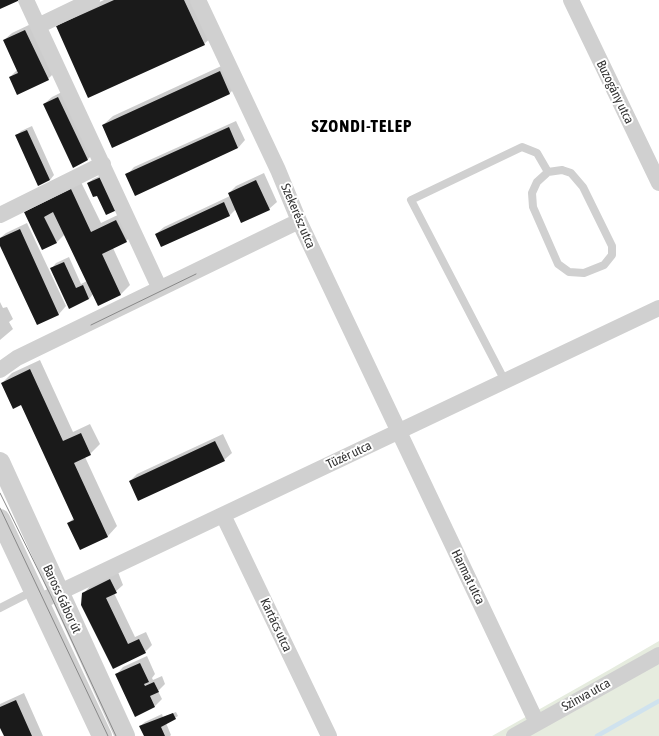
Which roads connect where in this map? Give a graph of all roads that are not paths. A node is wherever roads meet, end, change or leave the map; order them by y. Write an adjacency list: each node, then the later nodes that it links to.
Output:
1 (26, 0): 5 (street)
2 (92, 0): 5 (street)
3 (198, 0): 10 (street, Szekerész utca)
4 (572, 0): 8 (street, Buzogány utca)
5 (38, 26): 6 (street)
6 (103, 164): 9 (street); 11 (street)
7 (548, 172): 7 (lane); 14 (lane)
8 (659, 183)
9 (0, 215)
10 (299, 221): 11 (street); 15 (street, Szekerész utca)
11 (159, 287): 13 (street)
12 (659, 308): 14 (street, Tüzér utca)
13 (0, 370)
14 (505, 381): 15 (street, Tüzér utca)
15 (398, 431): 17 (street, Tüzér utca); 23 (street, Harmat utca)
16 (0, 462): 19 (street, Baross Gábor út)
17 (223, 515): 19 (street, Tüzér utca); 26 (street, Kartács utca)
18 (0, 519): 20 (street, Baross Gábor út)
19 (58, 593): 20 (street, Tüzér utca); 25 (street, Baross Gábor út)
20 (37, 596): 21 (lane); 24 (street, Baross Gábor út)
21 (0, 608)
22 (659, 655): 23 (street, Szinva utca)
23 (538, 723): 27 (street, Szinva utca)
24 (102, 736)
25 (125, 736)
26 (329, 736)
27 (514, 736)

